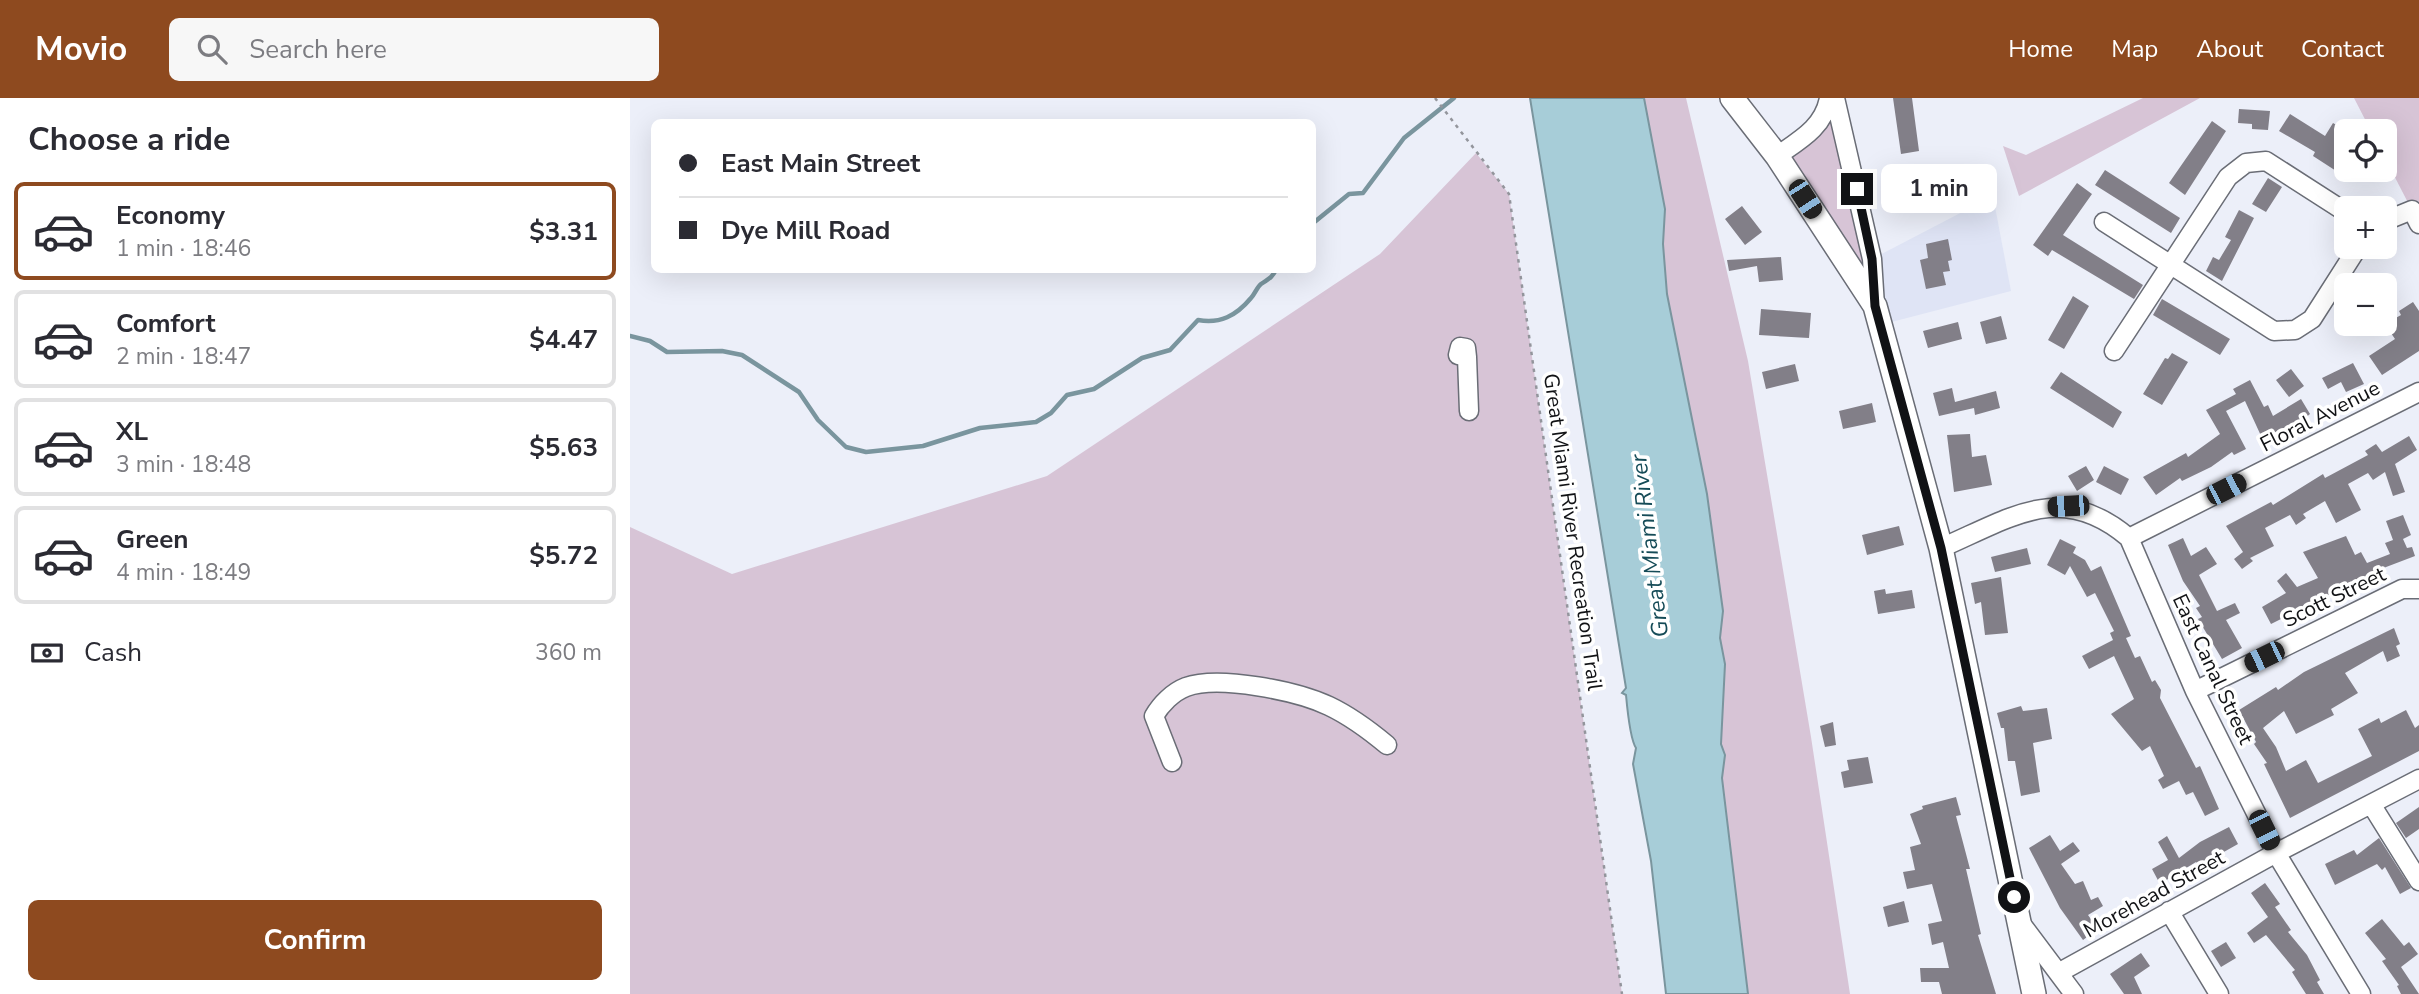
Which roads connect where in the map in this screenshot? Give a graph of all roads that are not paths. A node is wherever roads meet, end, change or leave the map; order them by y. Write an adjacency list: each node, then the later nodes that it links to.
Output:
1 (1732, 98): 4 (main road)
2 (1829, 98): 4 (street)
3 (1835, 98): 11 (street)
4 (1777, 156): 11 (main road)
5 (2334, 205): 10 (street)
6 (2416, 217): 7 (street)
7 (2397, 219)
8 (2104, 222): 10 (street)
9 (2350, 259): 10 (street)
10 (2170, 265): 12 (street)
11 (1875, 306): 17 (main road)
12 (2114, 351)
13 (1466, 357): 15 (street)
14 (2419, 392): 16 (street, Floral Avenue)
15 (1469, 411)
16 (2129, 538): 17 (street); 19 (street, East Canal Street)
17 (1941, 548): 27 (main road)
18 (2419, 589): 19 (street, Scott Street)
19 (2195, 691): 24 (street, East Canal Street)
20 (1387, 746): 21 (street)
21 (1172, 762)
22 (2419, 779): 23 (street, Morehead Street)
23 (2371, 804): 24 (street, Morehead Street); 25 (street)
24 (2276, 853): 26 (street, Morehead Street); 32 (street, East Canal Street)
25 (2419, 881)
26 (2169, 911): 28 (street, Morehead Street); 31 (street)
27 (2020, 922): 28 (street); 29 (main road)
28 (2060, 972): 30 (street)
29 (2034, 994)
30 (2074, 994)
31 (2219, 994)
32 (2361, 994)

